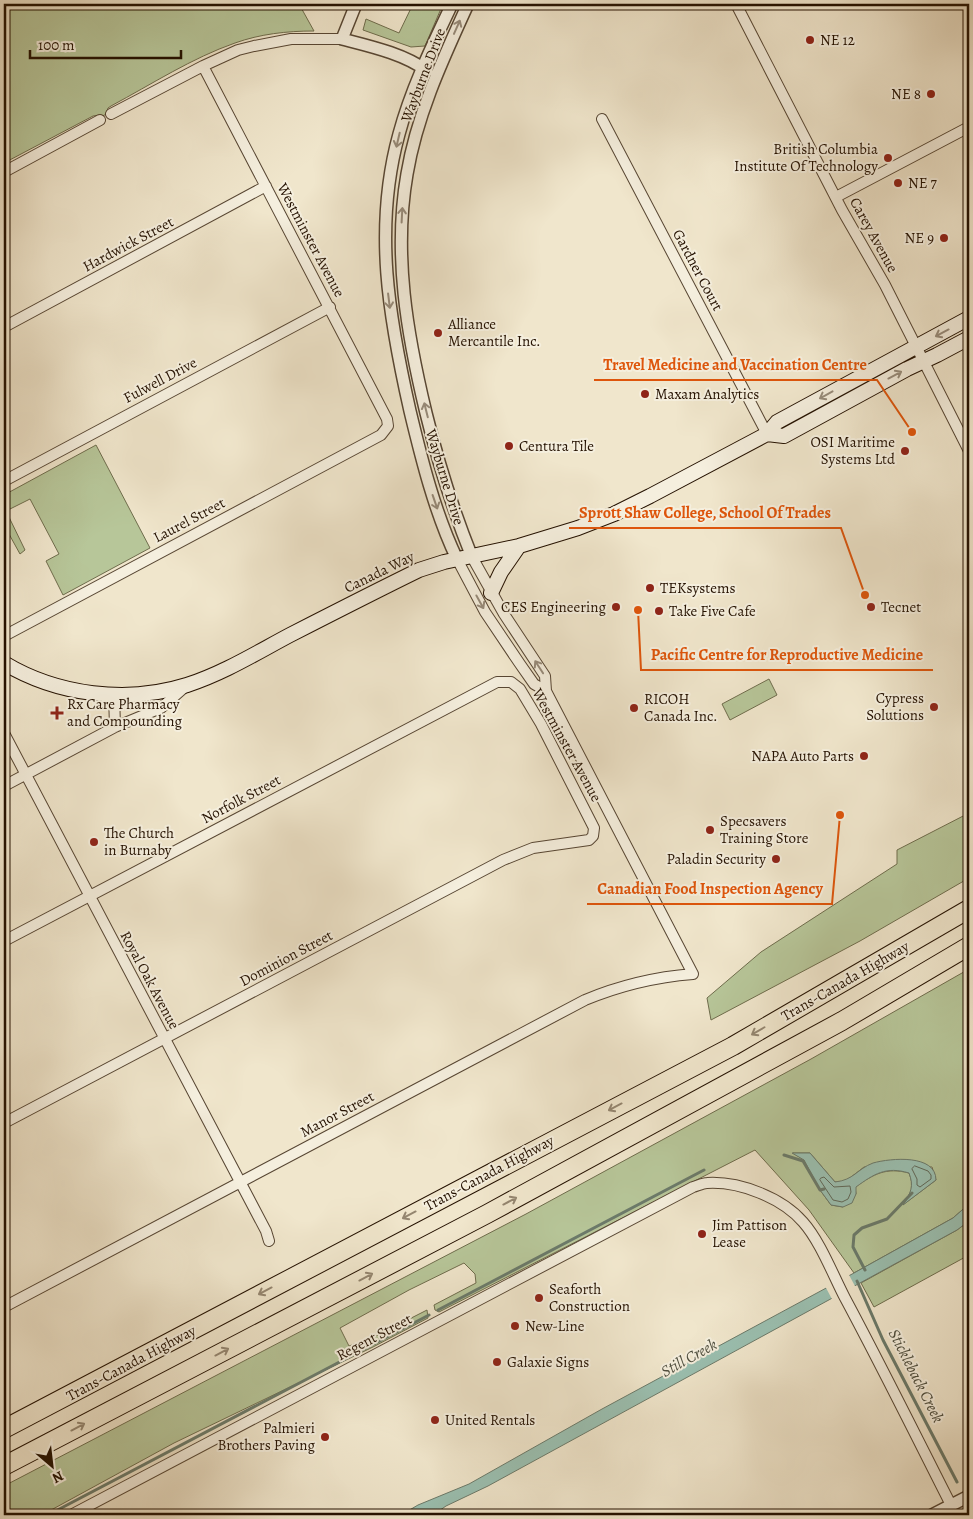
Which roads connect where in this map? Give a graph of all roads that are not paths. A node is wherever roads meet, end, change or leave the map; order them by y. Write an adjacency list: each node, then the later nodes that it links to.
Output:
1 (356, 4): 5 (street)
2 (452, 4): 7 (street, Wayburne Drive)
3 (468, 4): 8 (street, Wayburne Drive, one-way to 3)
4 (736, 4): 15 (street, Carey Avenue)
5 (342, 39): 6 (street); 7 (street)
6 (204, 66): 9 (street); 14 (street, Westminster Avenue)
7 (422, 68): 8 (street); 16 (street, Wayburne Drive, one-way to 16)
8 (434, 78): 17 (street, Wayburne Drive, one-way to 8)
9 (111, 114)
10 (602, 119): 25 (street, Gardner Court)
11 (100, 120): 13 (street)
12 (969, 127): 15 (street)
13 (4, 172)
14 (266, 186): 18 (street, Westminster Avenue); 20 (street, Hardwick Street)
15 (836, 198): 22 (street, Carey Avenue)
16 (384, 244): 17 (street); 30 (street, Wayburne Drive, one-way to 30)
17 (400, 247): 29 (street, Wayburne Drive, one-way to 17)
18 (330, 307): 24 (street, Westminster Avenue); 27 (street, Fulwell Drive)
19 (969, 318): 22 (main road, Canada Way, one-way to 22)
20 (4, 327)
21 (969, 338): 23 (main road, Canada Way)
22 (916, 347): 23 (street, Carey Avenue); 25 (main road, Canada Way, one-way to 25)
23 (923, 362): 25 (main road, Canada Way, one-way to 23); 26 (street, Carey Avenue)
24 (387, 428): 32 (street, Laurel Street)
25 (767, 434): 28 (main road, Canada Way)
26 (969, 451)
27 (4, 481)
28 (519, 546): 29 (main road, Canada Way); 31 (main road)
29 (472, 556): 30 (main road, Canada Way); 31 (street, Wayburne Drive)
30 (457, 559): 35 (main road, Canada Way); 36 (street, Wayburne Drive, one-way to 36)
31 (491, 593): 36 (street, Wayburne Drive, one-way to 31)
32 (4, 636)
33 (4, 663): 37 (main road, Canada Way)
34 (493, 683): 42 (street, Westminster Avenue); 43 (street, Norfolk Street)
35 (186, 686): 37 (main road, Canada Way); 38 (street)
36 (546, 691): 47 (street, Wayburne Drive)
37 (114, 694): 38 (street)
38 (115, 727): 40 (street)
39 (4, 733): 40 (street, Royal Oak Avenue)
40 (26, 774): 41 (street); 43 (street, Royal Oak Avenue)
41 (4, 786)
42 (589, 840): 48 (street, Dominion Street)
43 (89, 896): 45 (street, Norfolk Street); 48 (street, Royal Oak Avenue)
44 (969, 909): 53 (highway, Trans-Canada Highway, one-way to 53)
45 (4, 941)
46 (969, 946): 54 (highway, one-way to 46)
47 (693, 974): 50 (street, Manor Street)
48 (164, 1039): 49 (street, Dominion Street); 50 (street, Royal Oak Avenue)
49 (4, 1123)
50 (240, 1182): 51 (street, Royal Oak Avenue); 52 (street, Manor Street)
51 (269, 1241)
52 (4, 1307)
53 (4, 1430)
54 (4, 1466)
55 (969, 1496): 56 (street)
56 (951, 1505): 57 (street, Regent Street); 58 (street)
57 (71, 1515)
58 (932, 1515)

